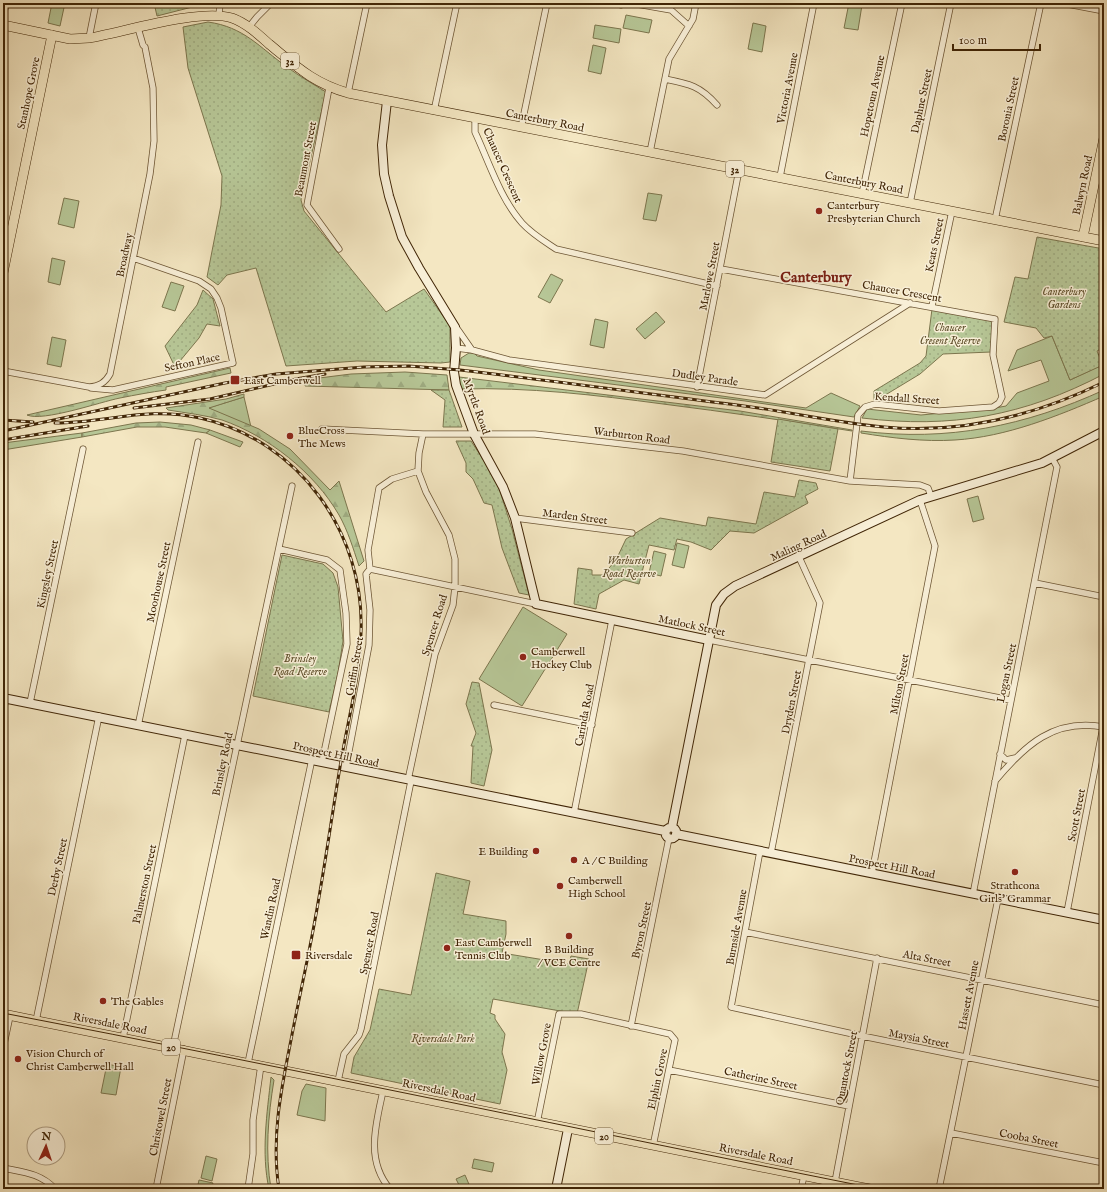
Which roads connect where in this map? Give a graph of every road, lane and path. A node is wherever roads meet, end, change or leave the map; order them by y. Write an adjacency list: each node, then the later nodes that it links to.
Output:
1 (6, 3): 17 (street)
2 (96, 3): 23 (street)
3 (220, 3): 16 (street)
4 (271, 3): 20 (street)
5 (366, 3): 26 (street)
6 (457, 3): 29 (street)
7 (547, 3): 31 (street)
8 (631, 3): 19 (street)
9 (696, 3): 19 (street)
10 (814, 3): 35 (street, Victoria Avenue)
11 (902, 3): 36 (street, Hopetoun Avenue)
12 (951, 3): 37 (street, Daphne Street)
13 (1041, 3): 39 (street, Boronia Street)
14 (1062, 3): 15 (street)
15 (1104, 11)
16 (219, 16): 20 (main road, Canterbury Road / 32); 21 (main road, Canterbury Road / 32)
17 (3, 18)
18 (3, 25): 22 (main road, Canterbury Road / 32)
19 (689, 26): 24 (street)
20 (249, 27): 25 (main road, Canterbury Road / 32)
21 (138, 28): 23 (main road, Canterbury Road / 32); 43 (street, Broadway)
22 (52, 35): 23 (main road, Canterbury Road / 32); 45 (main road, Stanhope Grove)
23 (88, 38)
24 (665, 79): 28 (street); 33 (street)
25 (329, 88): 26 (main road, Canterbury Road / 32); 42 (street, Beaumont Street)
26 (348, 93): 27 (main road, Canterbury Road / 32)
27 (387, 101): 29 (main road, Canterbury Road / 32); 49 (street, Myrtle Road)
28 (717, 105)
29 (434, 111): 30 (main road, Canterbury Road / 32)
30 (475, 119): 31 (main road, Canterbury Road / 32); 46 (street, Chaucer Crescent)
31 (521, 128): 33 (main road, Canterbury Road / 32)
32 (1104, 138): 40 (main road, Balwyn Road)
33 (650, 152): 34 (main road, Canterbury Road / 32)
34 (739, 170): 35 (main road, Canterbury Road / 32); 44 (street, Marlowe Street)
35 (780, 178): 36 (main road, Canterbury Road / 32)
36 (862, 194): 37 (main road, Canterbury Road / 32)
37 (910, 203): 38 (main road, Canterbury Road / 32)
38 (952, 211): 39 (main road, Canterbury Road / 32); 48 (street, Keats Street)
39 (995, 220): 40 (main road, Canterbury Road / 32)
40 (1083, 237): 41 (main road, Canterbury Road / 32)
41 (1104, 241)
42 (340, 249)
43 (133, 258): 53 (street, Broadway); 53 (street, Sefton Place)
44 (721, 269): 46 (street, Marlowe Street); 47 (street, Chaucer Crescent)
45 (3, 273)
46 (717, 286): 54 (street, Marlowe Street)
47 (910, 303): 48 (street, Chaucer Crescent); 54 (street, Dudley Parade)
48 (932, 306): 55 (street, Chaucer Crescent)
49 (455, 327): 50 (street, Myrtle Road); 51 (street)
50 (456, 348): 51 (street, Dudley Parade); 59 (street, Myrtle Road)
51 (472, 350): 54 (street, Dudley Parade)
52 (3, 371): 53 (street)
53 (89, 387)
54 (697, 387)
55 (999, 403): 64 (street, Kendall Street)
56 (322, 429): 58 (street, Warburton Road)
57 (1104, 431): 62 (street, Maling Road)
58 (423, 434): 59 (street, Warburton Road); 63 (street, Spencer Road)
59 (474, 434): 64 (street, Warburton Road); 68 (street, Myrtle Road)
60 (198, 442): 89 (street, Moorhouse Street)
61 (83, 449): 83 (street, Kingsley Street)
62 (1052, 458): 66 (street, Maling Road); 73 (street, Logan Street)
63 (418, 471): 72 (street, Griffin Street); 74 (street, Spencer Road)
64 (850, 480): 66 (street, Warburton Road)
65 (292, 486): 70 (street, Brinsley Road)
66 (931, 496): 67 (street, Maling Road)
67 (920, 500): 71 (street, Maling Road); 80 (street, Milton Street)
68 (515, 518): 69 (street, Marden Street); 76 (street, Myrtle Road)
69 (632, 533)
70 (279, 549): 91 (street, Brinsley Road); 95 (street)
71 (799, 557): 78 (street, Maling Road); 79 (street, Dryden Street)
72 (370, 569): 74 (street, Matlock Street); 96 (street, Griffin Street)
73 (1035, 583): 75 (street); 82 (street, Logan Street)
74 (455, 587): 76 (street, Matlock Street); 97 (street, Spencer Road)
75 (1104, 597)
76 (536, 604): 77 (street, Matlock Street)
77 (612, 620): 78 (street, Matlock Street); 87 (street, Carinda Road)
78 (709, 640): 79 (street, Matlock Street); 100 (street, Maling Road)
79 (809, 660): 80 (street, Matlock Street); 102 (street, Dryden Street)
80 (910, 680): 82 (street, Matlock Street); 103 (street, Milton Street)
81 (4, 698): 83 (street, Prospect Hill Road); 85 (street)
82 (1010, 700): 92 (street, Logan Street)
83 (30, 703): 86 (street, Prospect Hill Road)
84 (494, 705): 87 (street)
85 (3, 712)
86 (99, 716): 89 (street, Prospect Hill Road); 114 (street, Derby Street)
87 (592, 725): 99 (street, Carinda Road)
88 (1104, 725): 93 (street); 106 (street, Scott Street)
89 (138, 726): 90 (street, Prospect Hill Road)
90 (185, 735): 91 (street, Prospect Hill Road); 117 (street, Palmerston Street)
91 (236, 746): 94 (street, Prospect Hill Road); 118 (street, Brinsley Road)
92 (1000, 754): 93 (street); 98 (street, Logan Street)
93 (1015, 758): 98 (street)
94 (312, 760): 95 (street, Prospect Hill Road); 122 (street, Wandin Road)
95 (322, 762): 96 (street, Prospect Hill Road)
96 (346, 767): 97 (street, Prospect Hill Road)
97 (410, 780): 99 (street, Prospect Hill Road); 125 (street, Spencer Road)
98 (995, 781): 104 (street, Logan Street)
99 (574, 813): 100 (street, Prospect Hill Road)
100 (671, 833): 101 (street, Prospect Hill Road); 115 (street, Byron Street)
101 (760, 851): 102 (street, Prospect Hill Road); 108 (street, Burnside Avenue)
102 (771, 853): 103 (street, Prospect Hill Road)
103 (872, 873): 104 (street, Prospect Hill Road)
104 (973, 894): 105 (street, Prospect Hill Road)
105 (998, 899): 106 (street, Prospect Hill Road); 110 (street, Hassett Avenue)
106 (1067, 912): 107 (street, Prospect Hill Road)
107 (1104, 920)
108 (745, 932): 109 (street, Alta Street); 112 (street, Burnside Avenue)
109 (877, 958): 110 (street, Alta Street); 116 (street, Quantock Street)
110 (982, 979): 111 (street, Alta Street); 121 (street, Hassett Avenue)
111 (1104, 1005)
112 (731, 1007): 116 (street, Maysia Street)
113 (6, 1015): 114 (main road, Riversdale Road / 20); 119 (street)
114 (36, 1021): 117 (main road, Riversdale Road / 20)
115 (631, 1026): 124 (street, Elphin Grove); 129 (street, Willow Grove)
116 (862, 1036): 121 (street, Maysia Street); 128 (street, Quantock Street)
117 (123, 1038): 118 (main road, Riversdale Road / 20)
118 (174, 1047): 120 (main road, Riversdale Road / 20)
119 (3, 1049)
120 (184, 1049): 122 (main road, Riversdale Road / 20); 138 (street, Christowel Street)
121 (966, 1057): 126 (street, Maysia Street); 131 (street, Hassett Avenue)
122 (248, 1063): 123 (main road, Riversdale Road / 20)
123 (261, 1065): 125 (main road, Riversdale Road / 20); 139 (street)
124 (669, 1070): 128 (street, Catherine Street); 132 (street, Elphin Grove)
125 (338, 1081): 127 (main road, Riversdale Road / 20)
126 (1104, 1085)
127 (383, 1091): 129 (main road, Riversdale Road / 20); 140 (street)
128 (849, 1106): 136 (street, Quantock Street)
129 (537, 1123): 130 (main road, Riversdale Road / 20)
130 (568, 1129): 132 (main road, Riversdale Road / 20); 141 (street)
131 (951, 1133): 133 (street, Cooba Street); 144 (street, Hassett Avenue)
132 (654, 1146): 135 (main road, Riversdale Road / 20)
133 (1104, 1163)
134 (3, 1168): 137 (street)
135 (804, 1176): 136 (main road, Riversdale Road / 20); 142 (street)
136 (835, 1182): 143 (main road, Riversdale Road / 20)
137 (55, 1189)
138 (156, 1189)
139 (248, 1189)
140 (390, 1189)
141 (556, 1189)
142 (801, 1189)
143 (870, 1189)
144 (939, 1189)

